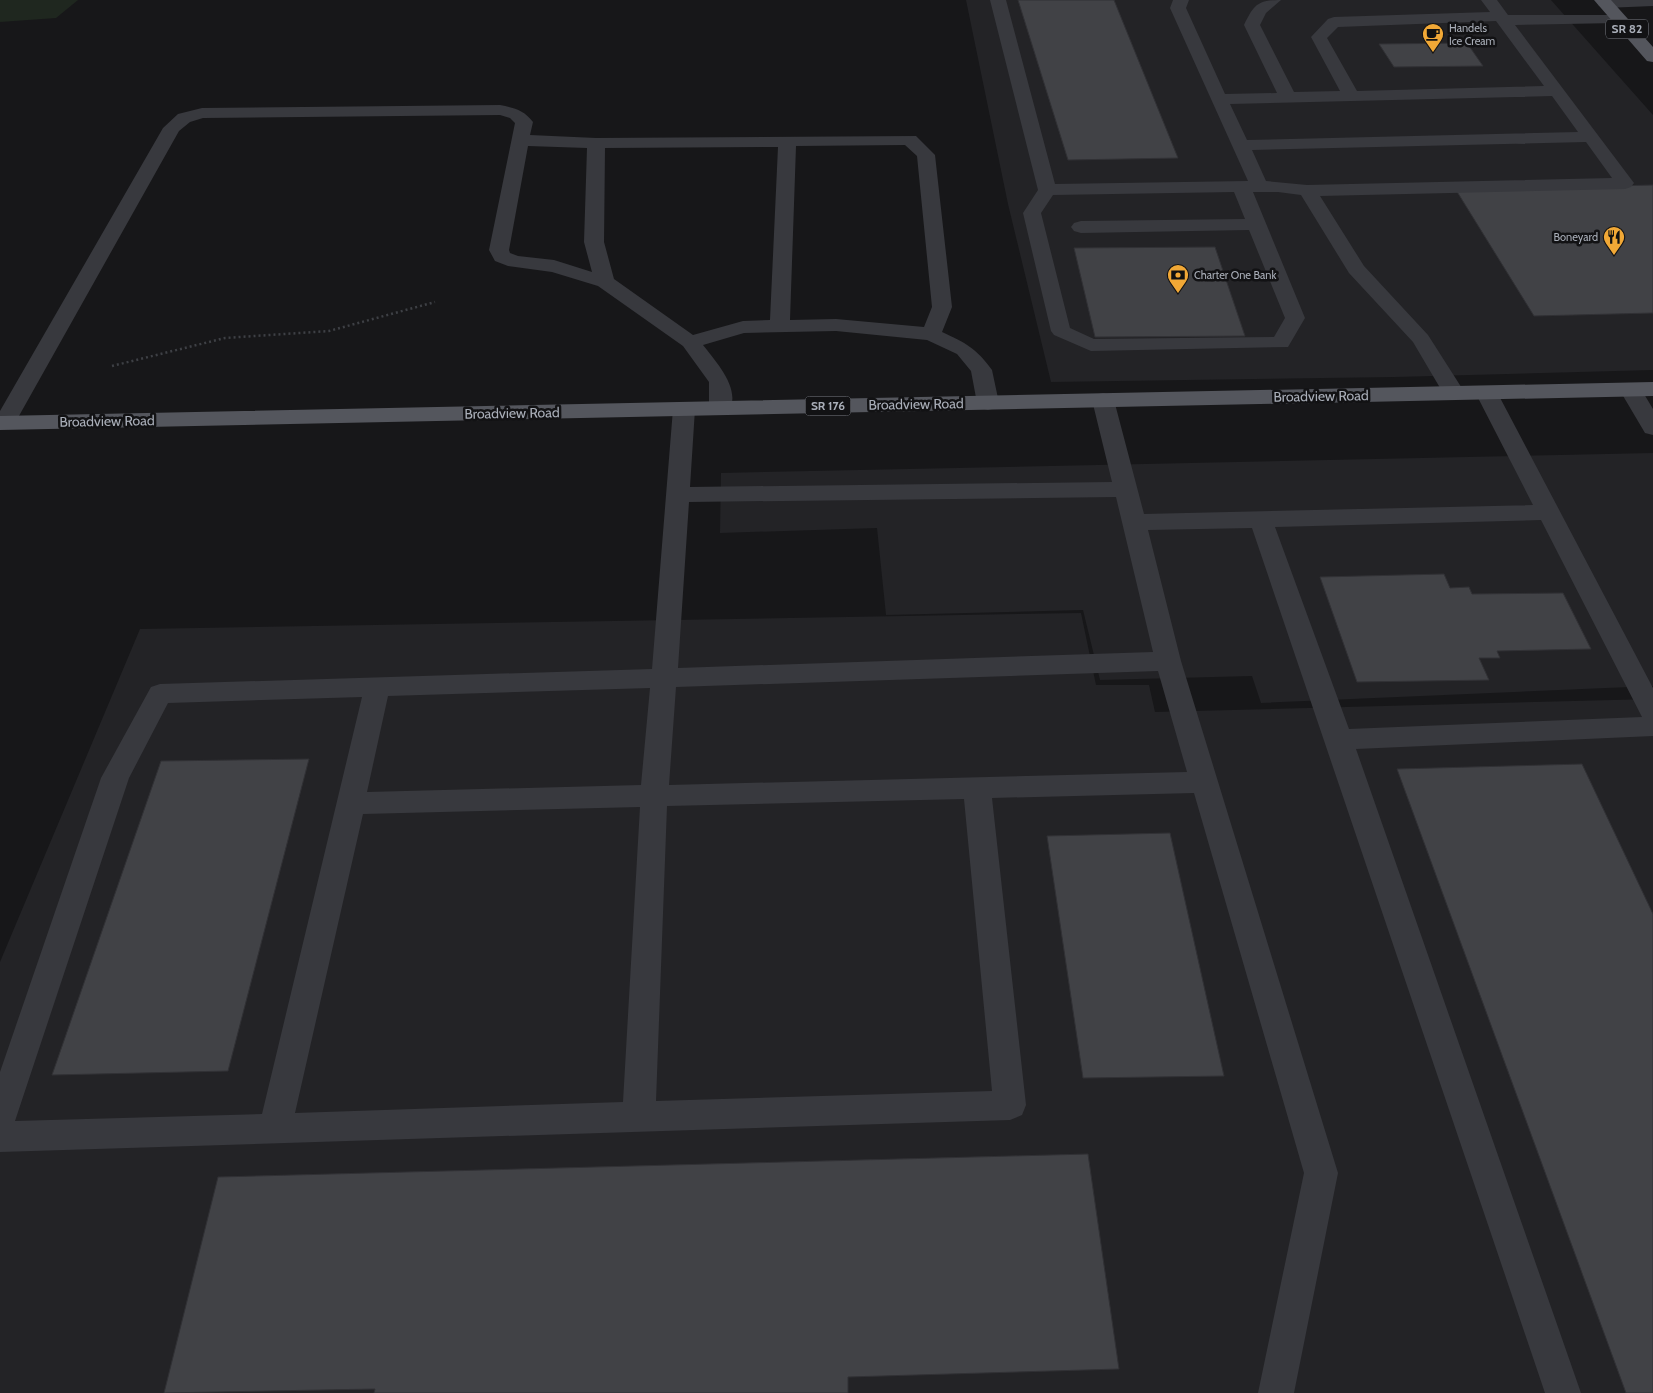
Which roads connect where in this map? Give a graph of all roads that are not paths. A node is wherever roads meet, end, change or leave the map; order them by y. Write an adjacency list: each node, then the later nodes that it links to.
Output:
1 (998, 0): 20 (lane)
2 (1181, 0): 13 (lane)
3 (1273, 0): 12 (lane)
4 (1489, 0): 7 (lane)
5 (1604, 2): 6 (lane); 8 (main road, SR 82)
6 (1653, 2)
7 (1502, 18): 8 (lane); 10 (lane); 11 (lane)
8 (1617, 18): 9 (main road, SR 82)
9 (1653, 57)
10 (1557, 91): 11 (lane); 14 (lane)
11 (1351, 96): 12 (lane)
12 (1288, 97): 13 (lane)
13 (1219, 99): 18 (lane)
14 (1590, 137): 18 (lane); 21 (lane)
15 (521, 140): 17 (lane); 24 (lane); 36 (lane)
16 (787, 142): 17 (lane); 25 (lane); 26 (lane)
17 (596, 143): 24 (lane)
18 (1240, 145): 19 (lane)
19 (1250, 186): 20 (lane); 21 (lane); 22 (lane)
20 (1046, 190): 22 (lane)
21 (1307, 191): 31 (lane)
22 (1257, 224): 23 (lane)
23 (1082, 227)
24 (605, 282): 27 (lane)
25 (780, 326): 26 (lane); 27 (lane)
26 (930, 334): 33 (lane)
27 (690, 342): 34 (lane)
28 (1630, 389): 29 (main road, Broadview Road / SR 176); 30 (main road, Broadview Road / SR 176); 37 (lane)
29 (1653, 390)
30 (1486, 392): 31 (main road, Broadview Road / SR 176); 40 (lane)
31 (1454, 393): 32 (main road, Broadview Road / SR 176)
32 (1103, 400): 33 (main road, Broadview Road / SR 176); 38 (lane)
33 (988, 403): 34 (main road, Broadview Road / SR 176)
34 (720, 408): 35 (main road, Broadview Road / SR 176)
35 (684, 409): 36 (main road, Broadview Road / SR 176); 39 (lane)
36 (2, 423)
37 (1653, 428)
38 (1125, 489): 39 (lane); 42 (lane)
39 (678, 495): 44 (lane)
40 (1548, 512): 41 (lane); 46 (lane)
41 (1261, 520): 42 (lane); 48 (lane)
42 (1134, 522): 43 (lane)
43 (1168, 661): 44 (lane); 49 (lane)
44 (664, 678): 45 (lane); 51 (lane)
45 (377, 687): 52 (lane); 54 (lane)
46 (1653, 712)
47 (1653, 726): 48 (lane)
48 (1339, 740): 58 (lane)
49 (1204, 782): 50 (lane); 57 (lane)
50 (977, 788): 51 (lane); 53 (lane)
51 (654, 796): 52 (lane); 53 (lane)
52 (351, 803): 55 (lane)
53 (639, 1117): 55 (lane)
54 (0, 1119)
55 (275, 1128): 56 (lane)
56 (0, 1137)
57 (1276, 1393)
58 (1563, 1393)

